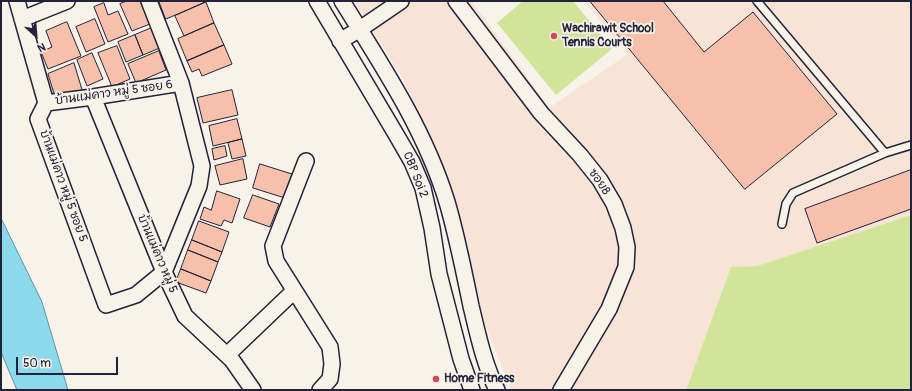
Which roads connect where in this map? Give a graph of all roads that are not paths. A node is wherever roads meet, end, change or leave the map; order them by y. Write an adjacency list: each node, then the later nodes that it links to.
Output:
1 (17, 1): 9 (street)
2 (67, 1): 9 (street)
3 (149, 1): 12 (street)
4 (317, 1): 11 (street, CBP Soi 2)
5 (342, 1): 10 (street, CBP Soi 2)
6 (401, 1): 10 (street)
7 (456, 1): 26 (street, ซอย8)
8 (757, 1): 16 (lane)
9 (22, 19): 14 (street)
10 (360, 30): 11 (street); 25 (street, CBP Soi 2)
11 (340, 41): 24 (street, CBP Soi 2)
12 (181, 84): 13 (street, บ้านแม่คาว หมู่ 5 ซอย 6); 19 (street)
13 (93, 98): 14 (street, บ้านแม่คาว หมู่ 5 ซอย 6); 19 (street, บ้านแม่คาว หมู่ 5)
14 (46, 103): 19 (street, บ้านแม่คาว หมู่ 5 ซอย 5)
15 (911, 145): 16 (lane)
16 (885, 153): 18 (lane)
17 (306, 161): 20 (street)
18 (782, 224)
19 (164, 272): 21 (street, บ้านแม่คาว หมู่ 5)
20 (294, 290): 21 (street); 23 (street)
21 (227, 355): 22 (street, บ้านแม่คาว หมู่ 5)
22 (253, 390)
23 (320, 390)
24 (472, 390)
25 (497, 390)
26 (561, 390)

